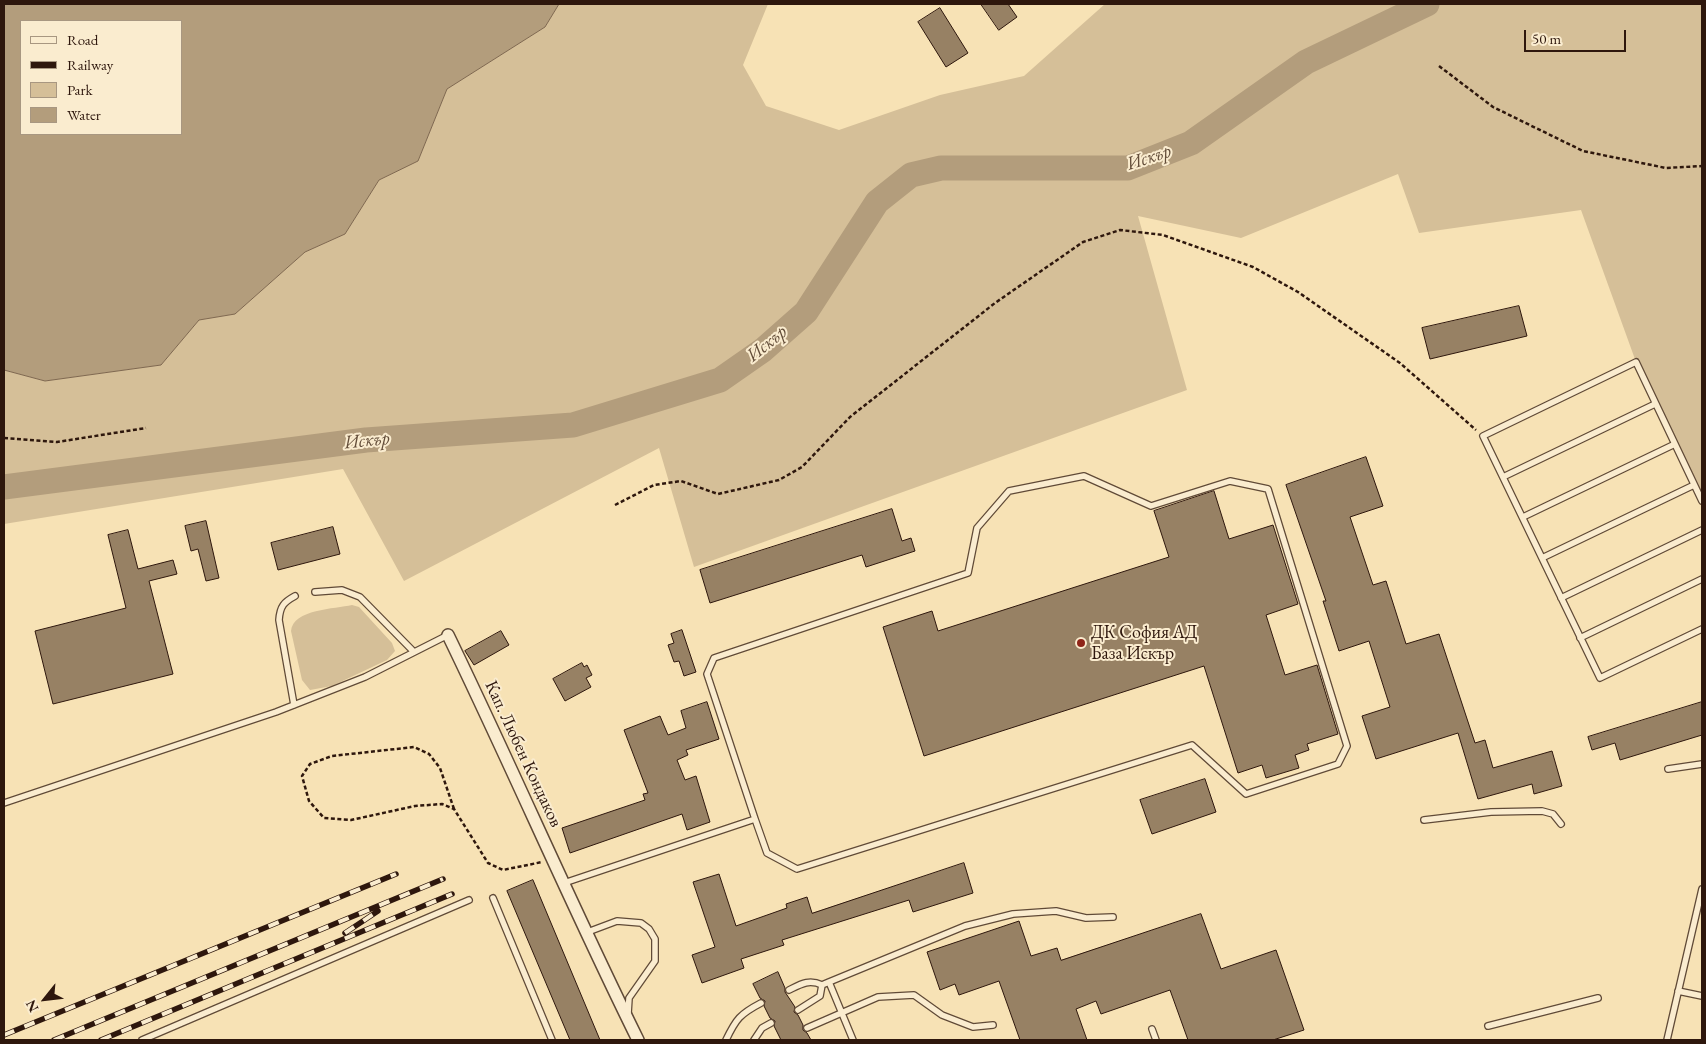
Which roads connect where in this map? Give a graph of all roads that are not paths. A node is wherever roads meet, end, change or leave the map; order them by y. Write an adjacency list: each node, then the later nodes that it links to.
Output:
1 (1656, 404): 2 (lane); 3 (lane); 3 (lane)
2 (1675, 444): 4 (lane); 6 (lane)
3 (1503, 477): 6 (lane)
4 (1694, 485): 5 (lane); 8 (lane)
5 (1702, 501)
6 (1522, 517): 8 (lane)
7 (1702, 530): 12 (lane)
8 (1542, 558): 12 (lane)
9 (1702, 579): 15 (lane)
10 (315, 592): 16 (lane)
11 (295, 596): 17 (lane)
12 (1561, 598): 15 (lane)
13 (1702, 629): 15 (lane)
14 (448, 635): 16 (lane, Кап. Любен Кондаков); 24 (street, Кап. Любен Кондаков)
15 (1580, 638)
16 (414, 652): 17 (lane, Кап. Любен Кондаков)
17 (294, 705): 20 (lane, Кап. Любен Кондаков)
18 (1702, 764): 19 (lane)
19 (1668, 769)
20 (4, 803)
21 (755, 818): 21 (lane); 24 (lane)
22 (1424, 820): 23 (lane)
23 (1561, 824)
24 (564, 883): 29 (street, Кап. Любен Кондаков)
25 (1702, 889): 33 (lane)
26 (493, 898): 46 (lane)
27 (469, 900): 45 (lane)
28 (1113, 917): 30 (lane)
29 (585, 933): 39 (street, Кап. Любен Кондаков); 39 (lane)
30 (829, 982): 31 (lane); 38 (lane)
31 (822, 985): 32 (lane); 37 (lane)
32 (789, 990)
33 (1678, 991): 34 (lane); 52 (lane)
34 (1702, 996)
35 (1598, 998): 42 (lane)
36 (761, 1003): 48 (lane)
37 (798, 1010)
38 (841, 1011): 41 (lane); 43 (lane); 50 (lane)
39 (628, 1019): 47 (street, Кап. Любен Кондаков)
40 (771, 1023): 49 (lane)
41 (993, 1025)
42 (1488, 1026)
43 (807, 1028)
44 (1152, 1029): 51 (lane)
45 (142, 1040)
46 (552, 1040)
47 (638, 1040)
48 (726, 1040)
49 (754, 1040)
50 (854, 1040)
51 (1156, 1040)
52 (1667, 1040)

